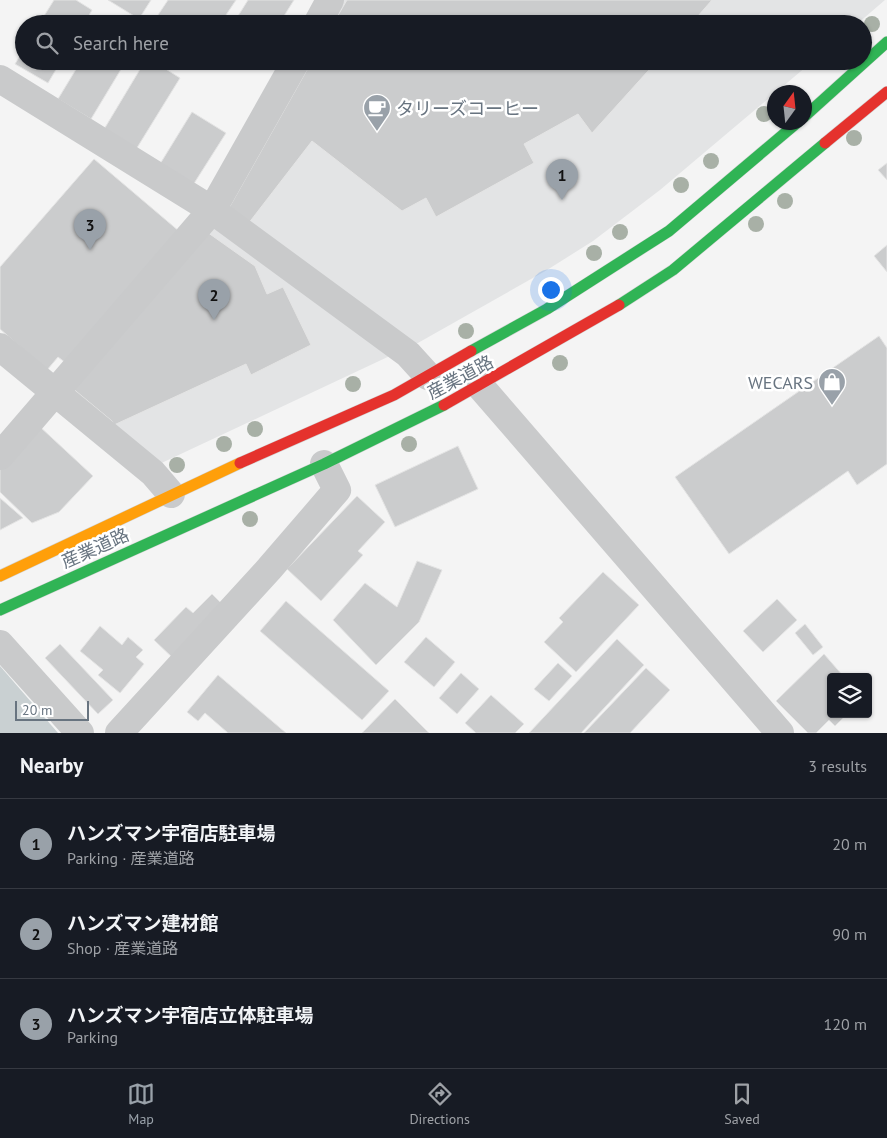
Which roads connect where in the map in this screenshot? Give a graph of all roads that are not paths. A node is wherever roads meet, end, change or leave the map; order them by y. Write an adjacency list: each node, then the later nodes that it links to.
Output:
1 (887, 42): 2 (main road)
2 (872, 56)
3 (291, 70): 9 (street)
4 (856, 70): 7 (main road)
5 (0, 79): 9 (street)
6 (887, 92): 12 (main road, 産業道路)
7 (812, 110)
8 (789, 130): 11 (main road, 産業道路)
9 (212, 210): 11 (street); 13 (street)
10 (0, 347): 13 (street)
11 (428, 376): 16 (main road, 産業道路)
12 (480, 386): 15 (main road, 産業道路); 22 (street)
13 (55, 393): 14 (street); 16 (street)
14 (0, 456)
15 (324, 464): 18 (main road, 産業道路); 21 (street)
16 (171, 494): 17 (main road, 産業道路)
17 (0, 576)
18 (0, 610)
19 (0, 644): 20 (street)
20 (80, 733)
21 (119, 733)
22 (780, 733)

